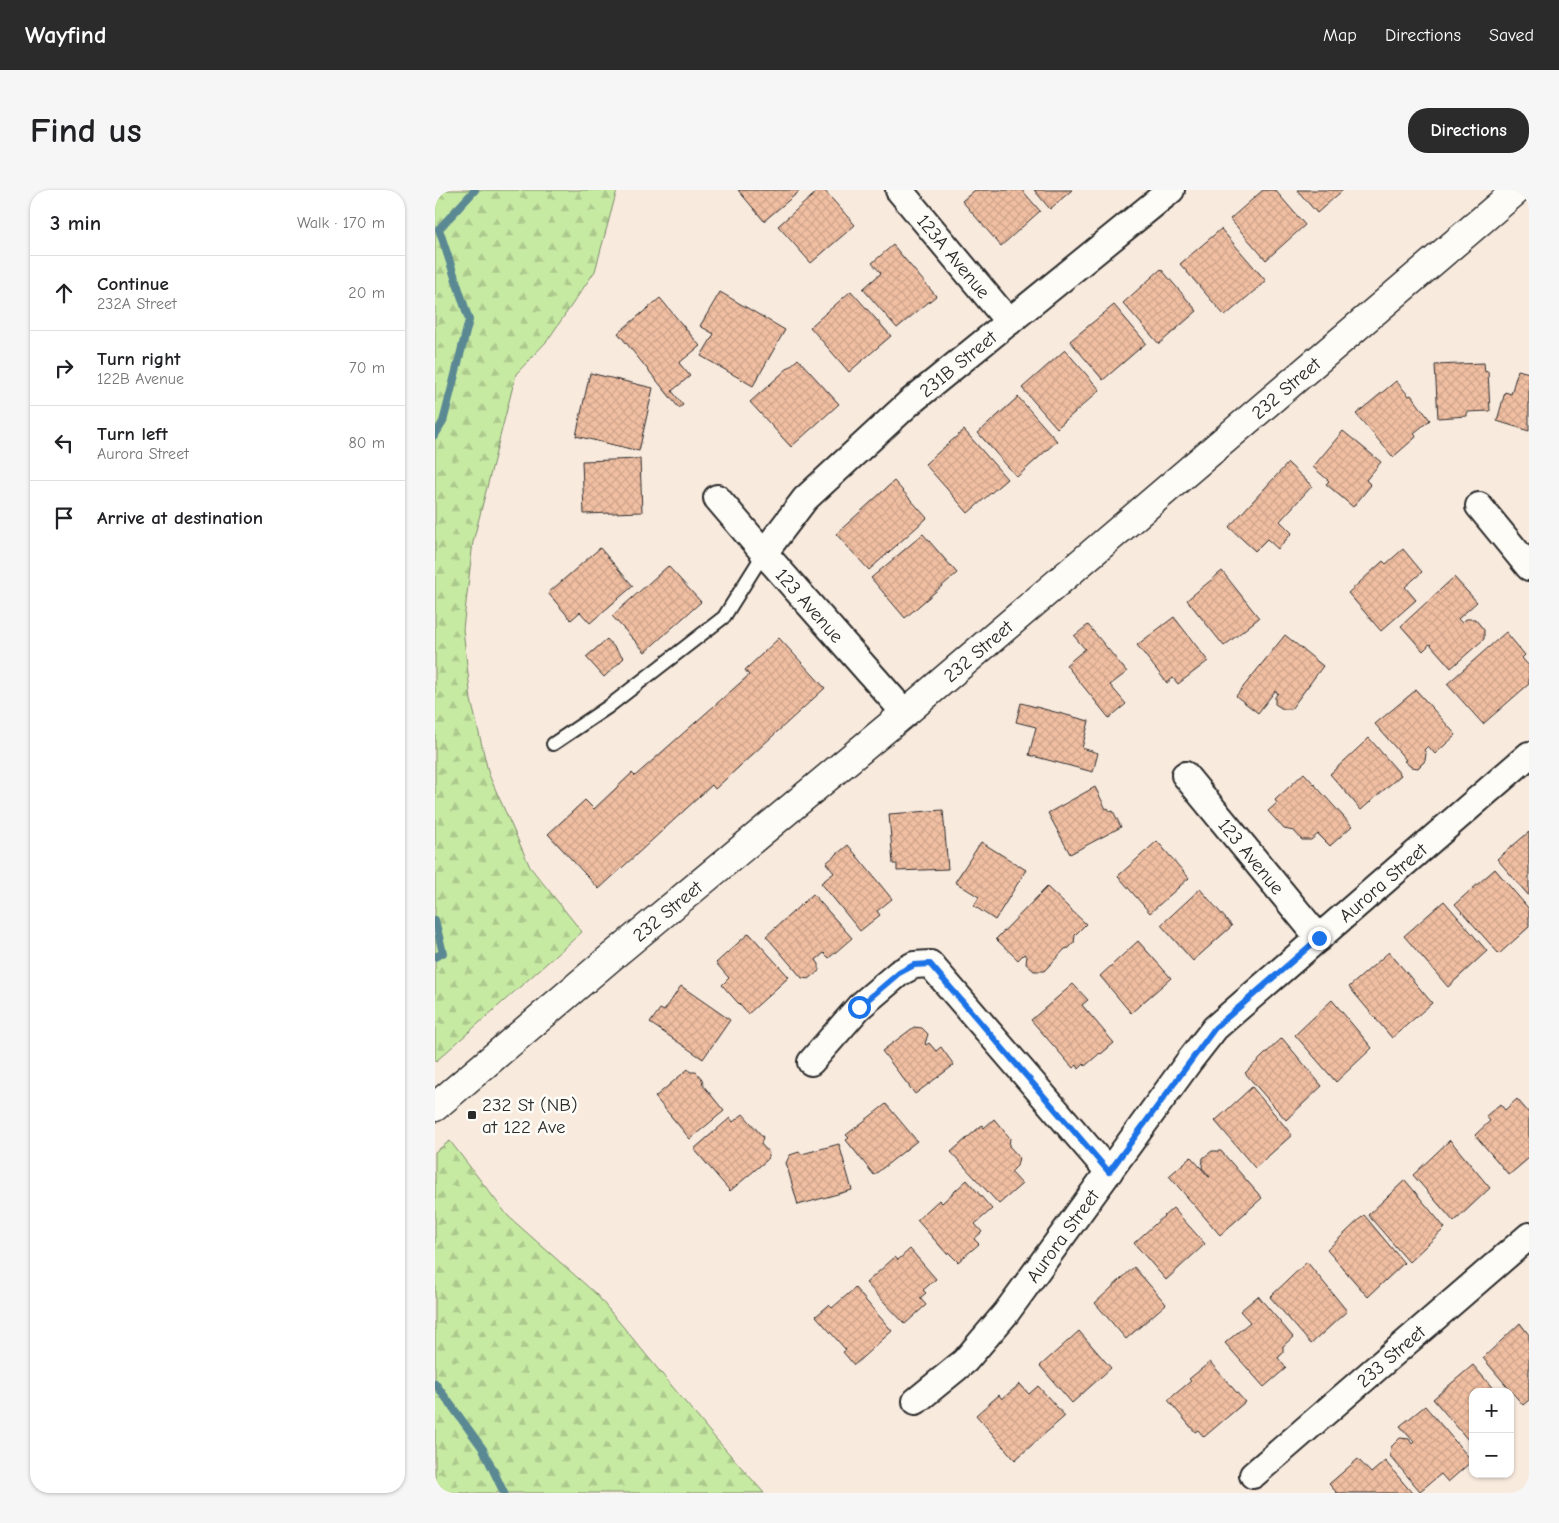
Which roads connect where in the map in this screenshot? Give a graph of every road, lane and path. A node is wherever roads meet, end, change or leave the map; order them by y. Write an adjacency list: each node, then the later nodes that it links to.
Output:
1 (899, 190): 4 (street, 123A Avenue)
2 (1171, 190): 4 (street, 231B Street)
3 (1517, 190): 9 (main road, 232 Street)
4 (1009, 322): 7 (street, 231B Street)
5 (717, 498): 7 (street, 123 Avenue)
6 (1479, 506): 8 (street)
7 (764, 553): 9 (street, 123 Avenue); 10 (lane)
8 (1529, 567)
9 (905, 713): 15 (main road, 232 Street)
10 (553, 744)
11 (1529, 755): 13 (street, Aurora Street)
12 (1185, 775): 13 (street, 123 Avenue)
13 (1319, 938): 16 (street, Aurora Street)
14 (811, 1062): 16 (street)
15 (435, 1107)
16 (1109, 1172): 18 (street, Aurora Street)
17 (1529, 1236): 19 (street, 233 Street)
18 (916, 1401)
19 (1253, 1475)

